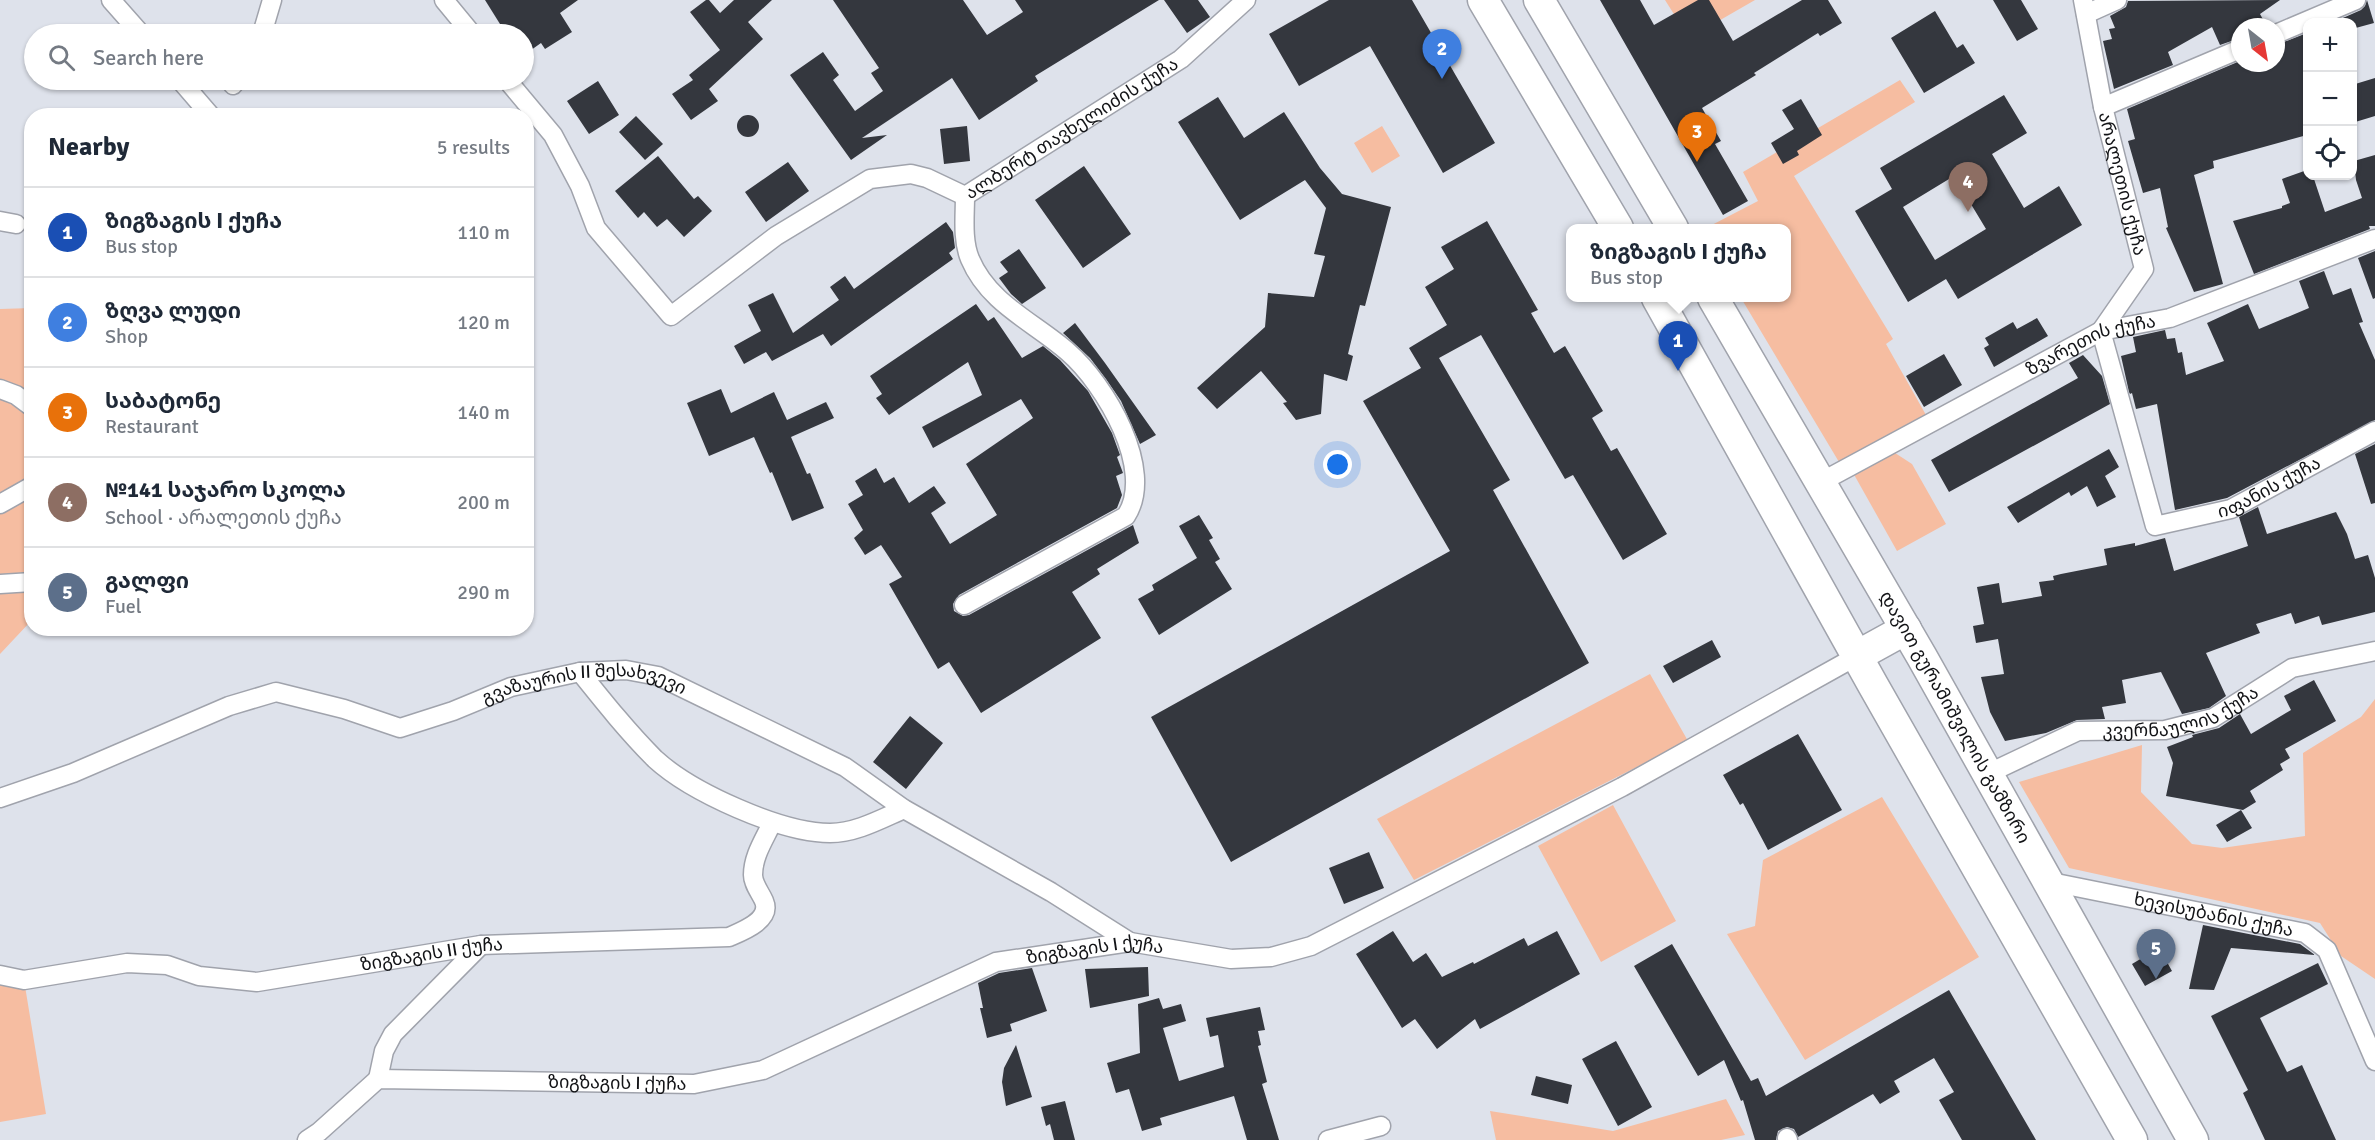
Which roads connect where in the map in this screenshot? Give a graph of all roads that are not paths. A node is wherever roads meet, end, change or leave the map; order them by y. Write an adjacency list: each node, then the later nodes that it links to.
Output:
1 (111, 0): 10 (street)
2 (272, 0): 11 (street)
3 (444, 0): 12 (street)
4 (1246, 0): 21 (street, ალბერტ თავხელიძის ქუჩა)
5 (1483, 0): 22 (main road)
6 (1539, 0): 23 (main road)
7 (2116, 0): 9 (street)
8 (2356, 0): 13 (street)
9 (2084, 7): 17 (street, არალეთის ქუჩა)
10 (132, 24)
11 (265, 24)
12 (464, 24)
13 (2285, 30)
14 (2231, 53): 17 (street)
15 (189, 90): 18 (street)
16 (515, 90): 19 (street, ალბერტ თავხელიძის ქუჩა)
17 (2103, 107): 27 (street, არალეთის ქუჩა)
18 (204, 108)
19 (530, 108)
20 (534, 112): 21 (street, ალბერტ თავხელიძის ქუჩა)
21 (965, 196): 36 (street)
22 (1616, 224)
23 (1671, 224)
24 (2375, 239): 27 (street, ზვარეთის ქუჩა)
25 (1660, 302): 39 (main road)
26 (1716, 302): 31 (main road, დავით გურამიშვილის გამზირი)
27 (2101, 331): 30 (street, იფანის ქუჩა); 31 (street, ზვარეთის ქუჩა)
28 (0, 389): 29 (street)
29 (24, 401)
30 (2375, 431)
31 (1821, 482): 37 (main road, დავით გურამიშვილის გამზირი)
32 (24, 490): 33 (street)
33 (0, 504)
34 (24, 582): 35 (street)
35 (0, 584)
36 (964, 605)
37 (1906, 629): 39 (main road); 41 (main road, დავით გურამიშვილის გამზირი)
38 (2375, 651): 41 (street, კვერნაულის ქუჩა)
39 (1857, 656): 46 (street, ზიგზაგის I ქუჩა); 54 (main road)
40 (580, 672): 42 (street, გვაზაურის II შესახვევი); 43 (street, გვაზაურის II შესახვევი); 44 (street)
41 (1987, 774): 45 (main road, დავით გურამიშვილის გამზირი)
42 (0, 798)
43 (904, 809): 44 (street); 46 (street, გვაზაურის II შესახვევი)
44 (772, 823): 47 (street, ზიგზაგის II ქუჩა)
45 (2046, 881): 49 (street, ხევისუბანის ქუჩა); 55 (main road, დავით გურამიშვილის გამზირი)
46 (1130, 942): 50 (street, ზიგზაგის I ქუჩა)
47 (481, 945): 48 (street, ზიგზაგის II ქუჩა); 50 (street)
48 (0, 975)
49 (2375, 1061)
50 (378, 1079): 52 (street)
51 (1381, 1126): 53 (street)
52 (306, 1140)
53 (1328, 1140)
54 (2132, 1140)
55 (2193, 1140)

